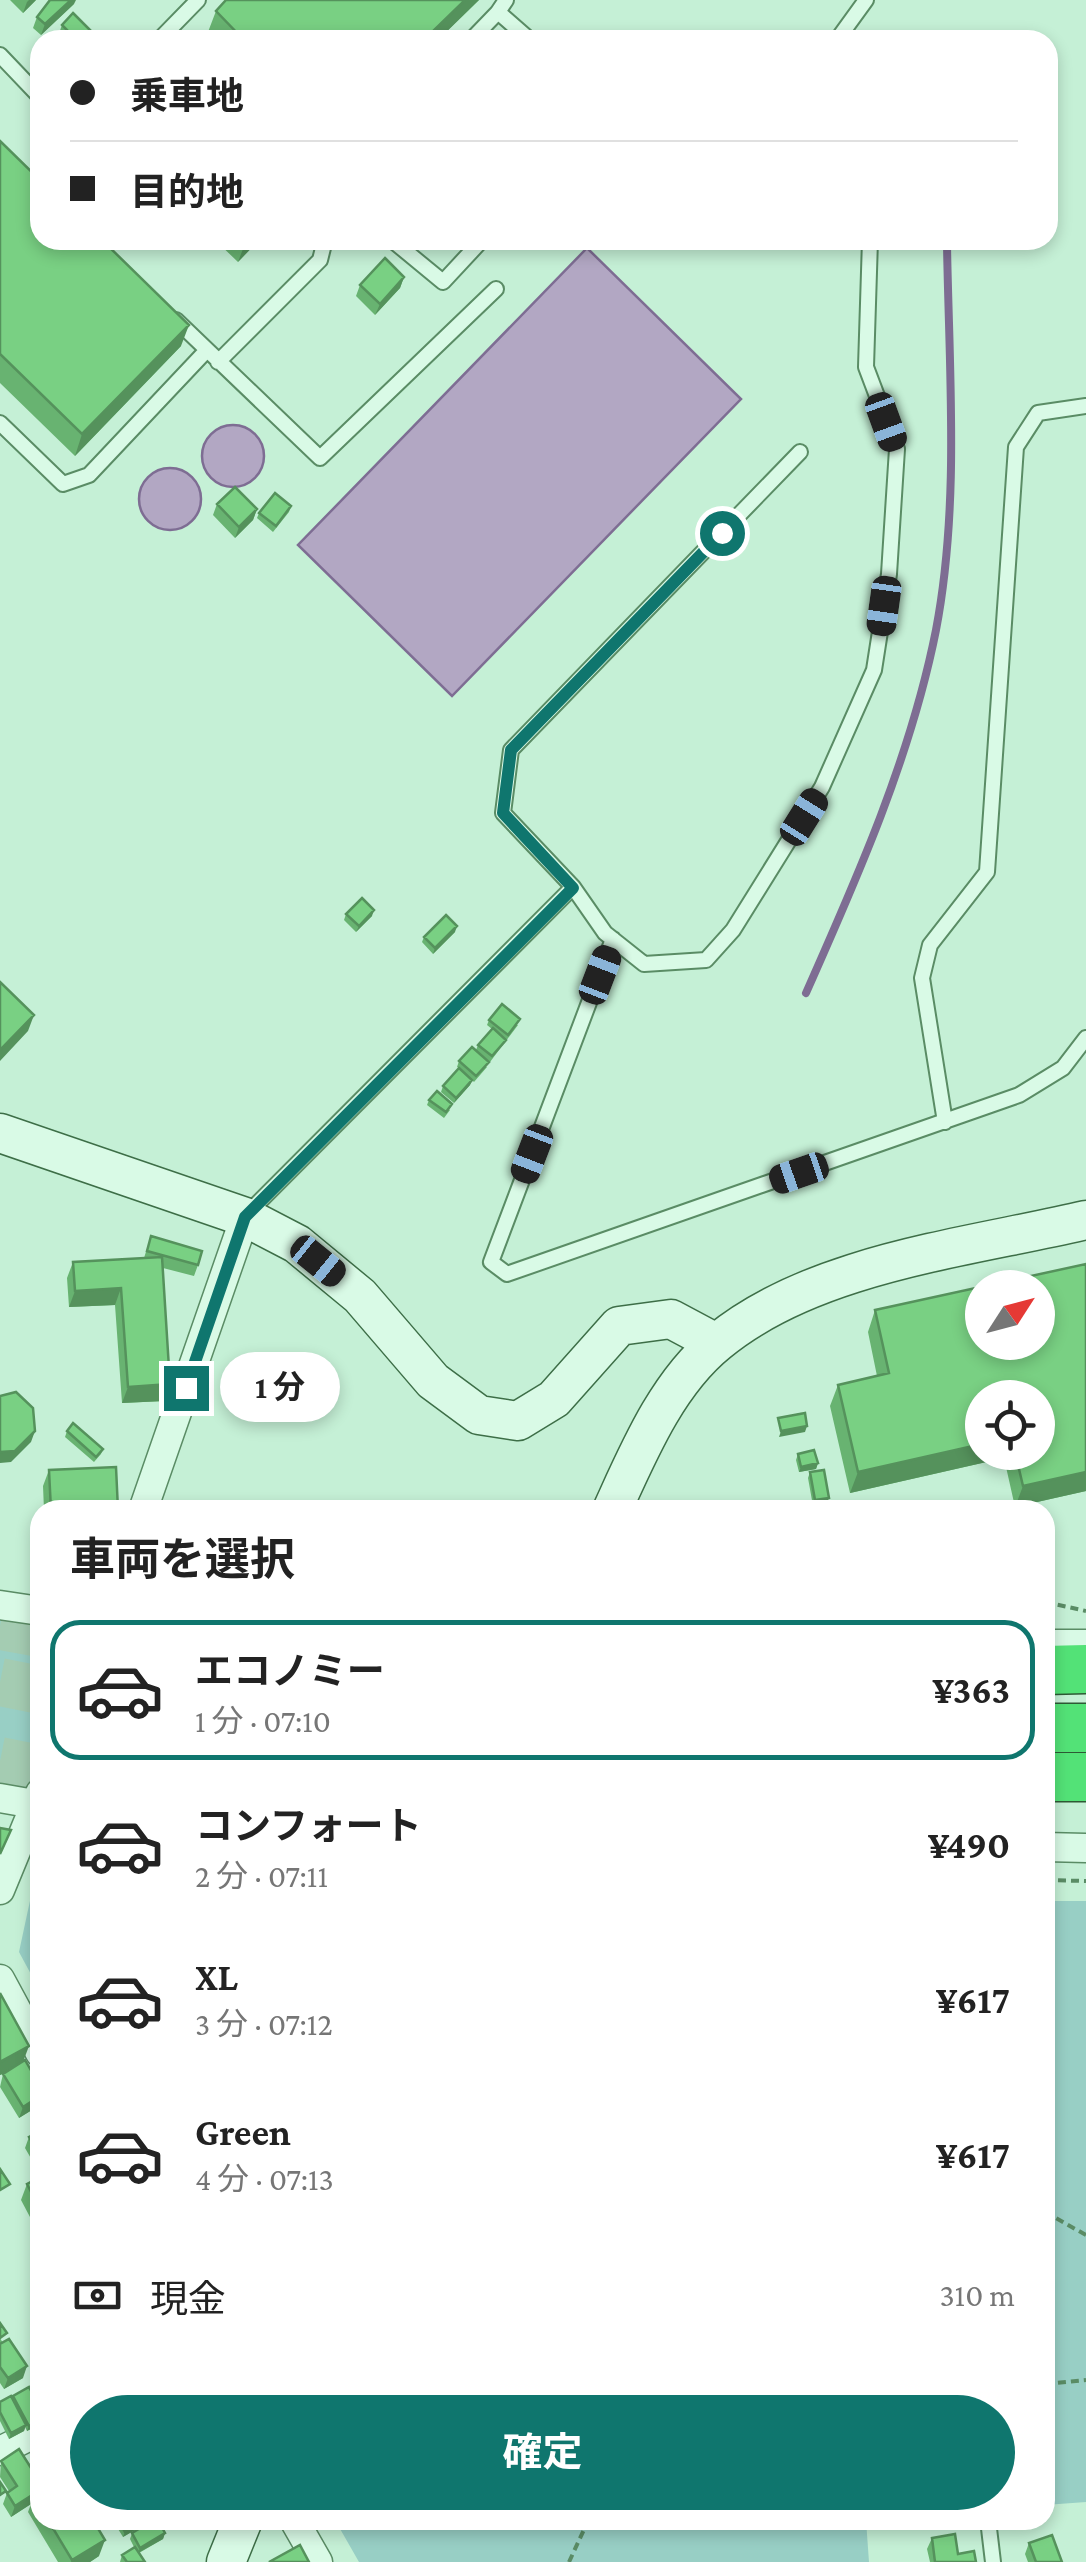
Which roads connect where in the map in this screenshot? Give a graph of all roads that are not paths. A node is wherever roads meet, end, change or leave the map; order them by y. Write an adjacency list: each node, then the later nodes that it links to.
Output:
1 (198, 0): 4 (lane)
2 (866, 0): 7 (lane)
3 (502, 6): 5 (lane); 6 (lane)
4 (168, 30)
5 (480, 30)
6 (522, 30)
7 (844, 30)
8 (0, 55): 9 (lane)
9 (30, 87)
10 (322, 250): 17 (lane)
11 (404, 250): 12 (lane)
12 (473, 250)
13 (870, 250): 22 (lane)
14 (496, 289): 17 (lane)
15 (166, 309): 16 (lane)
16 (206, 351): 17 (lane); 19 (lane)
17 (218, 362)
18 (1086, 406): 24 (lane)
19 (3, 431)
20 (800, 452): 21 (lane)
21 (573, 888): 22 (lane); 26 (lane)
22 (613, 939): 24 (lane)
23 (1086, 1038): 24 (lane)
24 (945, 1122)
25 (0, 1133): 26 (street)
26 (245, 1217): 28 (street); 29 (street)
27 (1086, 1220): 28 (street)
28 (716, 1344): 30 (street)
29 (146, 1500)
30 (616, 1500)
31 (0, 1606): 32 (street)
32 (30, 1610)
33 (1055, 1644): 34 (street)
34 (1086, 1644)
35 (1086, 1668): 36 (highway)
36 (1055, 1670)
37 (1055, 1728): 38 (highway)
38 (1086, 1728)
39 (1055, 1777): 40 (highway)
40 (1086, 1777)
41 (0, 1798): 42 (street)
42 (30, 1800)
43 (1055, 1810): 44 (highway)
44 (1086, 1810)
45 (30, 1822): 48 (street)
46 (1055, 1847): 47 (street)
47 (1086, 1848)
48 (0, 1890)
49 (0, 1979): 50 (street)
50 (30, 2035)
51 (30, 2434): 52 (street)
52 (2, 2446)
53 (238, 2530): 56 (street)
54 (300, 2530): 57 (street)
55 (989, 2530): 58 (lane)
56 (226, 2562)
57 (318, 2562)
58 (993, 2562)

